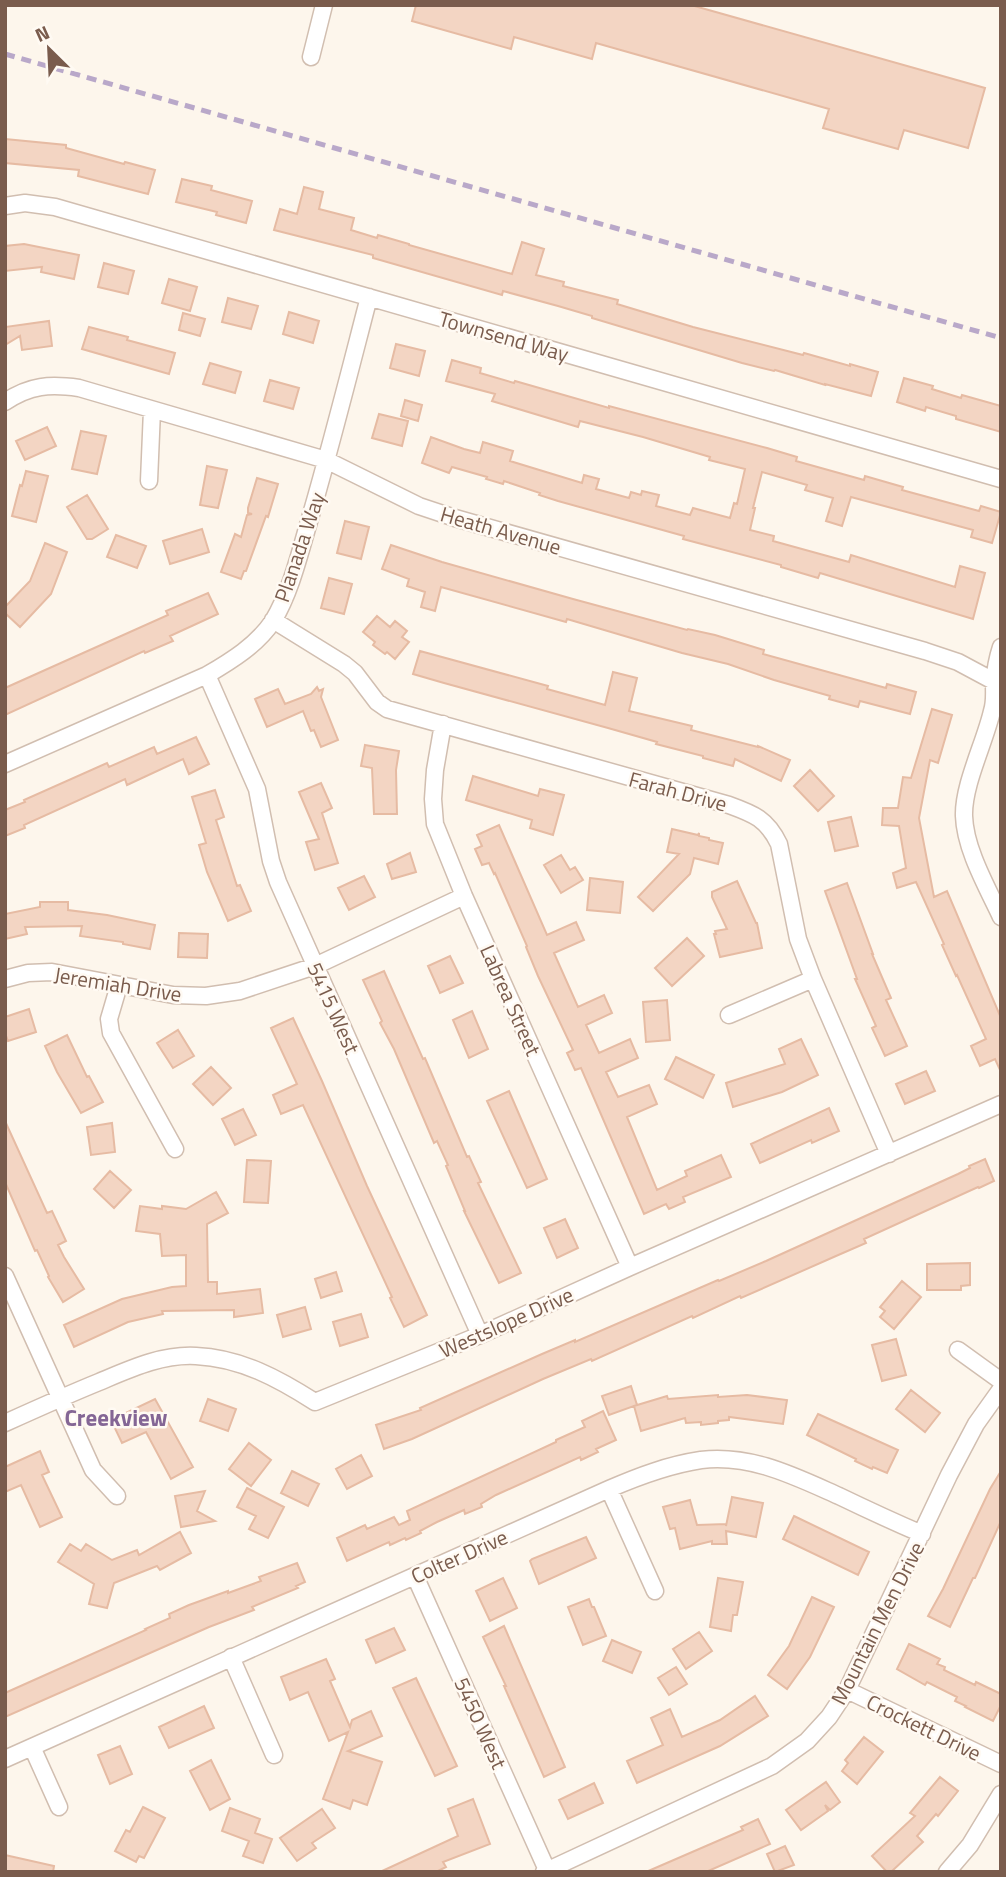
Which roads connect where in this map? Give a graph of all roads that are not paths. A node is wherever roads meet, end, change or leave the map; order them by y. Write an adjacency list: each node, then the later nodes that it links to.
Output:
1 (324, 5): 2 (street)
2 (311, 57)
3 (5, 206): 4 (street, Townsend Way)
4 (369, 298): 7 (street, Planada Way); 8 (street, Townsend Way)
5 (5, 402): 6 (street, Heath Avenue)
6 (152, 410): 7 (street, Heath Avenue); 9 (street)
7 (326, 460): 10 (street, Planada Way); 13 (street, Heath Avenue)
8 (1001, 479)
9 (149, 481)
10 (273, 620): 12 (street, Planada Way); 14 (street, Farah Drive)
11 (1001, 647): 13 (street)
12 (207, 675): 15 (street, Planada Way); 18 (street, 5415 West)
13 (998, 683): 17 (street)
14 (443, 724): 16 (street, Labrea Street); 20 (street, Farah Drive)
15 (5, 764)
16 (464, 896): 18 (street, Jeremiah Drive); 26 (street, Labrea Street)
17 (1001, 917)
18 (315, 966): 21 (street, Jeremiah Drive); 28 (street, 5415 West)
19 (5, 979): 21 (street, Jeremiah Drive)
20 (813, 979): 22 (street); 25 (street, Farah Drive)
21 (119, 985): 24 (street)
22 (729, 1016)
23 (1001, 1104): 25 (street, Westslope Drive)
24 (175, 1149)
25 (889, 1154): 26 (street, Westslope Drive)
26 (630, 1267): 28 (street, Westslope Drive)
27 (5, 1276): 32 (street)
28 (480, 1335): 32 (street, Westslope Drive)
29 (958, 1349): 30 (street)
30 (1001, 1381)
31 (1001, 1389): 36 (street, Mountain Men Drive)
32 (60, 1398): 33 (street, Westslope Drive); 35 (street)
33 (5, 1423)
34 (609, 1489): 36 (street, Colter Drive); 37 (street, Colter Drive); 38 (street)
35 (117, 1496)
36 (922, 1534): 40 (street, Mountain Men Drive)
37 (415, 1576): 39 (street, Colter Drive); 47 (street, 5450 West)
38 (655, 1591)
39 (231, 1657): 41 (street, Colter Drive); 42 (street)
40 (847, 1690): 44 (street, Crockett Drive); 47 (street, Mountain Men Drive)
41 (32, 1747): 43 (street, Colter Drive); 46 (street)
42 (274, 1755)
43 (5, 1759)
44 (1001, 1764)
45 (1001, 1794): 48 (street)
46 (59, 1807)
47 (545, 1871)
48 (947, 1872)

